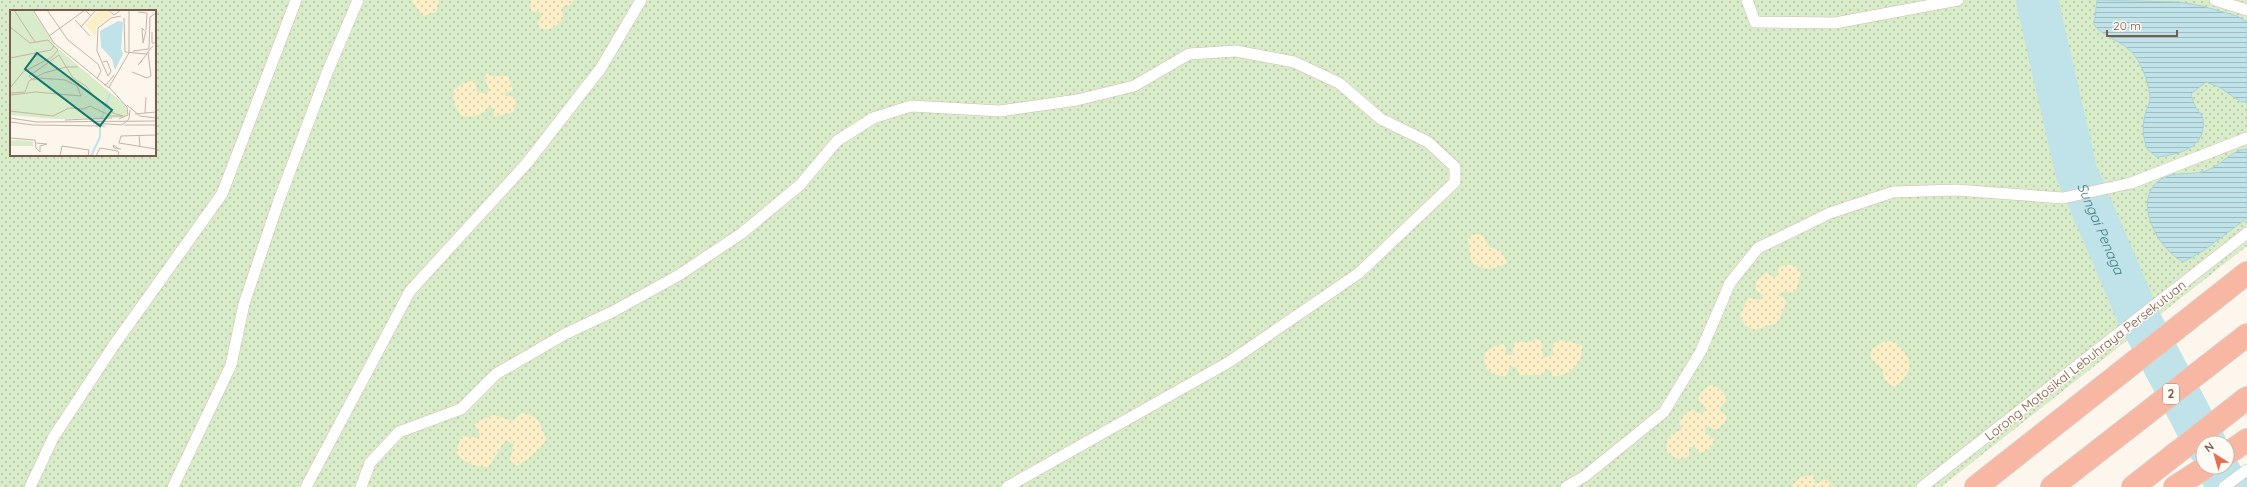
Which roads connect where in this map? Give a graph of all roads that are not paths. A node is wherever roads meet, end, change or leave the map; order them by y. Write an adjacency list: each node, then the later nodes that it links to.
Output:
1 (296, 0): 17 (lane)
2 (358, 0): 18 (lane)
3 (641, 0): 19 (lane)
4 (1747, 0): 5 (lane)
5 (1958, 0)
6 (2215, 0): 7 (lane)
7 (2247, 10)
8 (2247, 138): 22 (lane)
9 (2247, 232): 23 (lane, Lorong Motosikal Lebuhraya Persekutuan)
10 (2247, 273): 24 (highway)
11 (2247, 335): 25 (highway, 2)
12 (2245, 400): 26 (highway)
13 (2247, 440): 14 (highway)
14 (2235, 448)
15 (2247, 470): 28 (lane)
16 (2195, 474): 27 (highway)
17 (30, 487)
18 (173, 487)
19 (306, 487)
20 (361, 487): 21 (lane)
21 (1007, 487)
22 (1566, 487)
23 (1922, 487)
24 (1976, 487)
25 (2052, 487)
26 (2133, 487)
27 (2176, 487)
28 (2224, 487)

